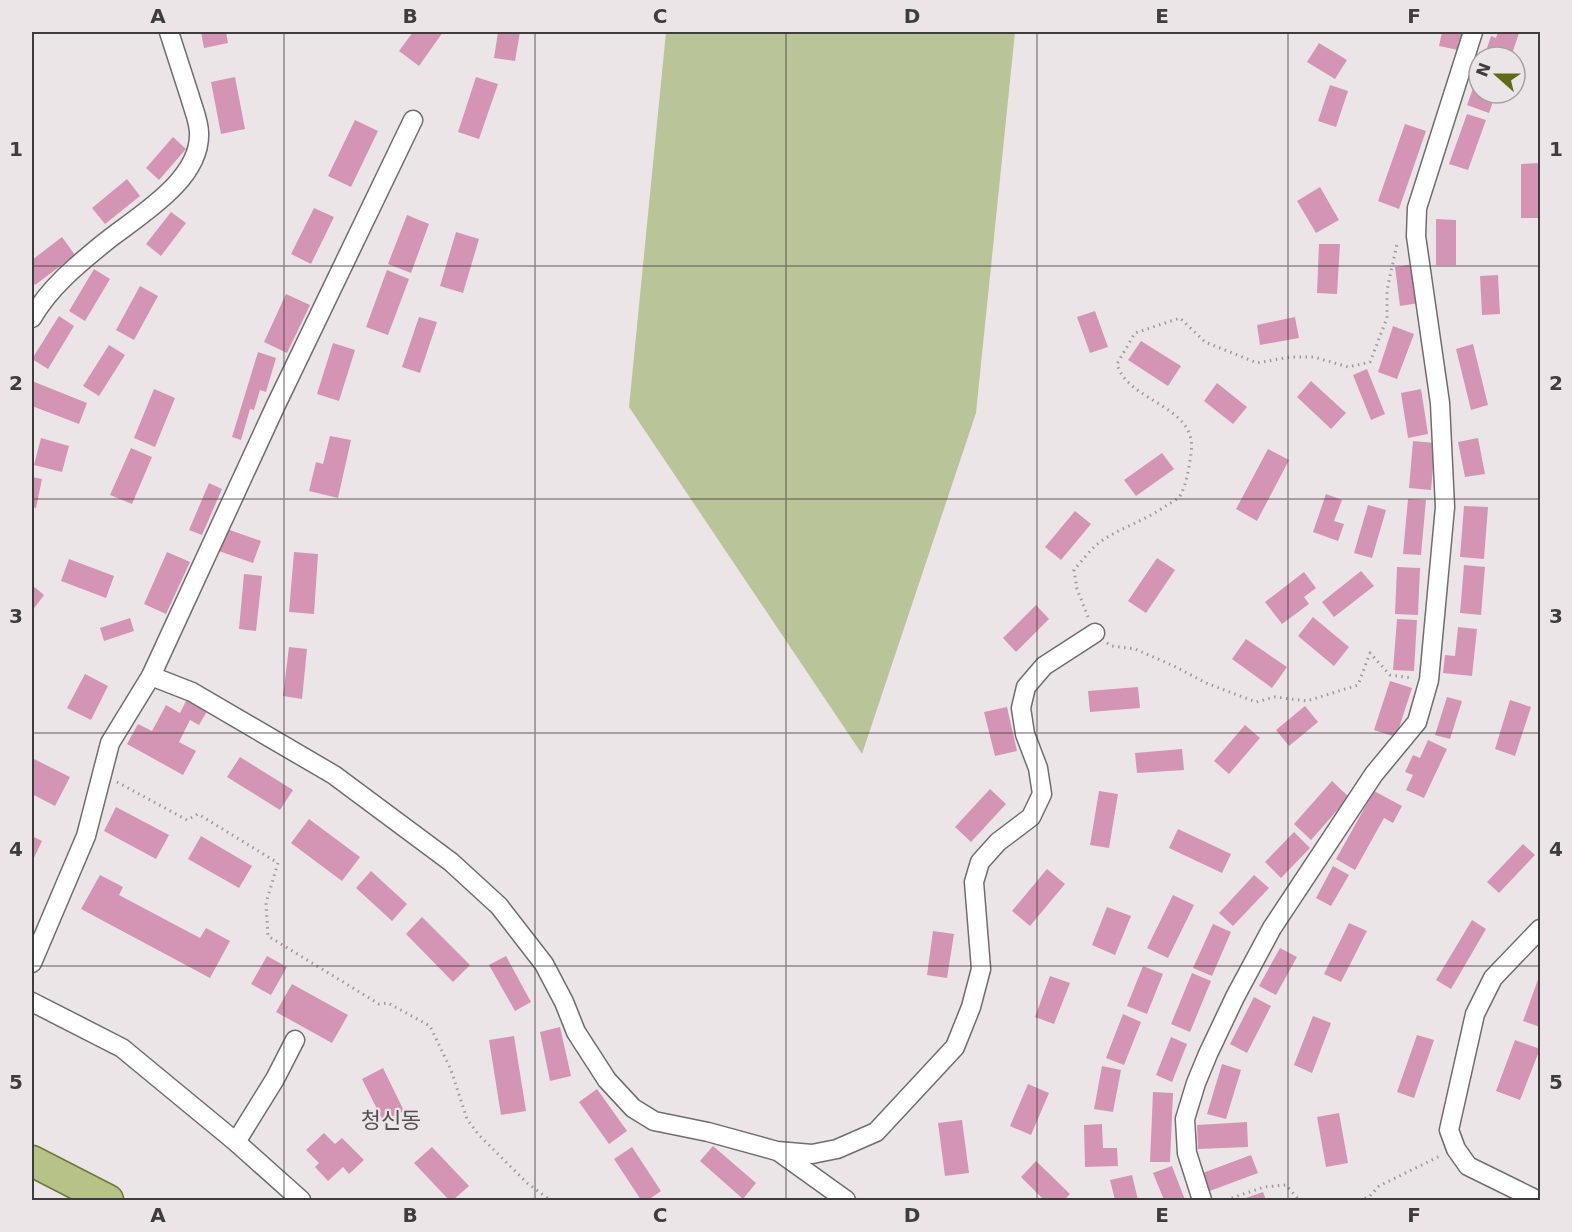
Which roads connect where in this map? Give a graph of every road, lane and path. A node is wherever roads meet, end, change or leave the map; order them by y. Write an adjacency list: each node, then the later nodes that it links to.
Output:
1 (169, 32): 5 (street)
2 (1473, 32): 4 (street)
3 (413, 120): 7 (street)
4 (1416, 236): 6 (path); 8 (street)
5 (32, 318)
6 (1095, 633): 8 (path); 16 (street)
7 (151, 676): 9 (street); 16 (street)
8 (1429, 680): 22 (street)
9 (102, 774): 11 (street); 20 (path)
10 (1540, 929): 15 (street)
11 (32, 963)
12 (32, 1002): 14 (street)
13 (295, 1040): 14 (street)
14 (236, 1142): 19 (street)
15 (1456, 1149): 25 (path); 26 (street)
16 (777, 1151): 21 (street)
17 (32, 1161): 18 (main road)
18 (108, 1200)
19 (301, 1200)
20 (550, 1200)
21 (846, 1200)
22 (1202, 1200)
23 (1226, 1200): 24 (path)
24 (1299, 1200)
25 (1359, 1200)
26 (1537, 1200)

